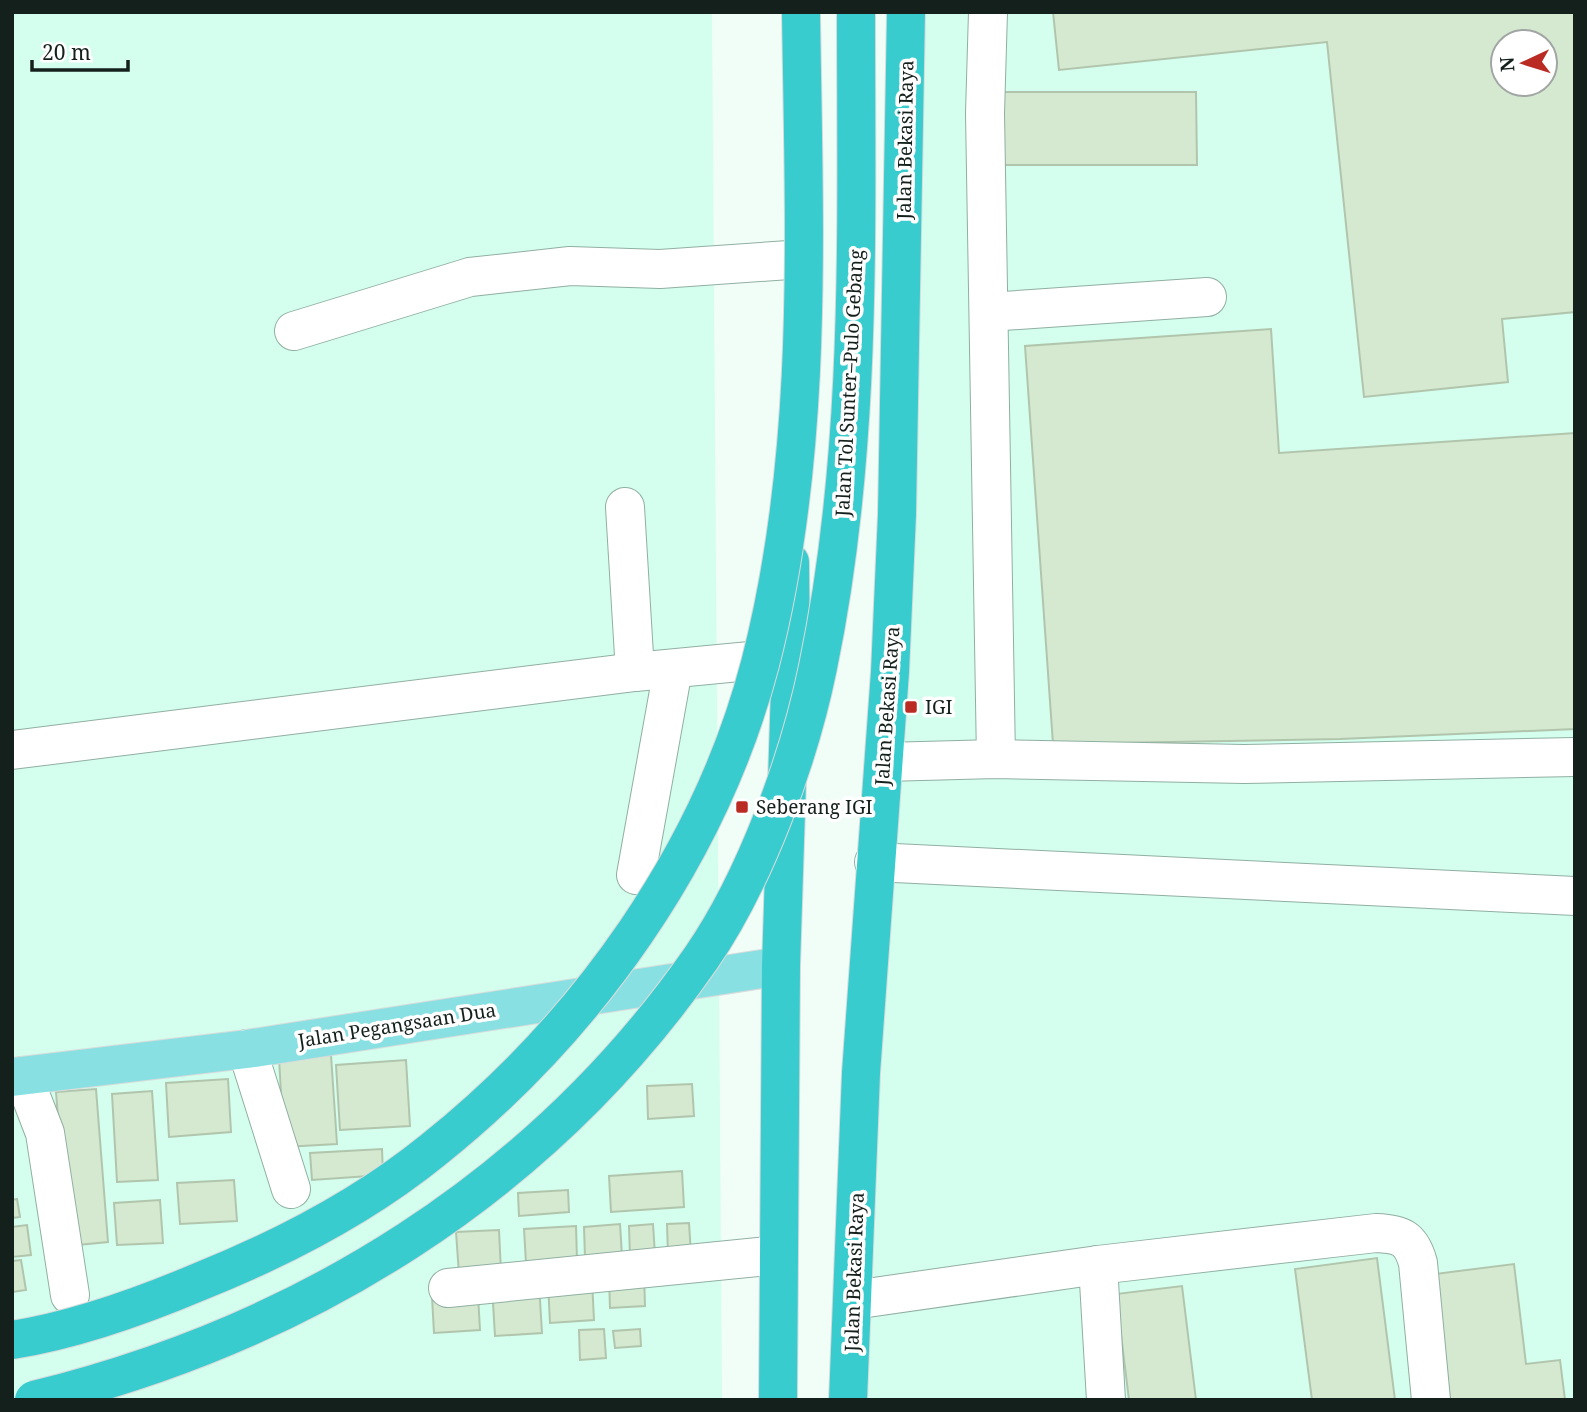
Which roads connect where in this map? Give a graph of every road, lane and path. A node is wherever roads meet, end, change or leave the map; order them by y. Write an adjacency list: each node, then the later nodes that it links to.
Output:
1 (786, 12): 6 (highway)
2 (801, 12): 30 (highway, bridge)
3 (856, 12): 31 (highway, Jalan Tol Sunter–Pulo Gebang, bridge)
4 (906, 12): 17 (highway, Jalan Bekasi Raya)
5 (988, 12): 8 (street)
6 (789, 260): 9 (street); 11 (highway)
7 (1208, 297): 8 (street)
8 (989, 313): 16 (street)
9 (294, 331)
10 (625, 507): 13 (street)
11 (791, 657): 12 (street); 21 (highway)
12 (673, 669): 13 (street); 19 (street)
13 (635, 672): 14 (street)
14 (12, 750)
15 (1575, 757): 16 (street)
16 (996, 759): 17 (street)
17 (884, 762): 18 (highway, Jalan Bekasi Raya)
18 (874, 862): 20 (street); 29 (highway, Jalan Bekasi Raya)
19 (636, 875)
20 (1575, 896)
21 (781, 966): 22 (main road, Jalan Pegangsaan Dua); 25 (highway)
22 (247, 1049): 23 (main road, Jalan Pegangsaan Dua); 24 (street)
23 (18, 1077): 28 (street)
24 (290, 1189)
25 (778, 1255): 27 (street); 32 (highway)
26 (1098, 1265): 29 (street); 34 (street); 35 (street)
27 (448, 1288)
28 (70, 1295)
29 (853, 1300): 33 (highway, Jalan Bekasi Raya)
30 (12, 1340)
31 (34, 1400)
32 (778, 1400)
33 (848, 1400)
34 (1106, 1400)
35 (1432, 1400)

